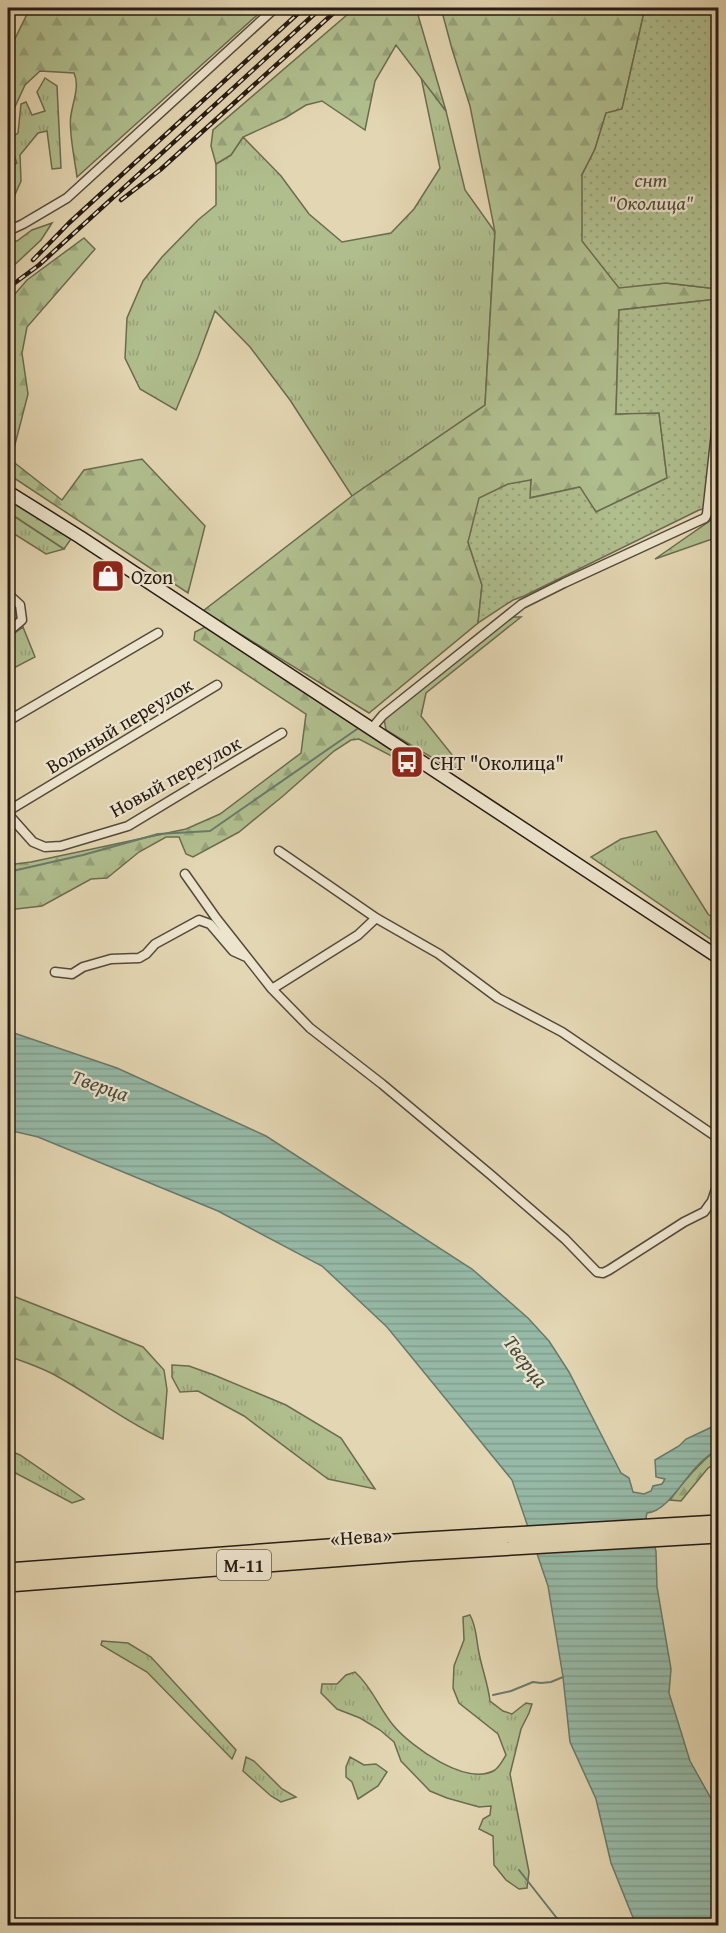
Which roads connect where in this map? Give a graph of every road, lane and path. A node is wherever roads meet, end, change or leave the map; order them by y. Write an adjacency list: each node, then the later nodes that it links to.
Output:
1 (275, 8): 2 (street)
2 (8, 231)
3 (718, 414): 10 (street)
4 (8, 492): 10 (main road)
5 (8, 594): 6 (street)
6 (8, 632)
7 (158, 633): 9 (street)
8 (217, 685): 12 (street, Вольный переулок)
9 (8, 721)
10 (372, 728): 16 (main road)
11 (282, 733): 12 (street, Новый переулок)
12 (8, 813)
13 (279, 851): 15 (street)
14 (185, 874): 17 (street)
15 (376, 918): 19 (street); 20 (street)
16 (718, 957)
17 (248, 958): 18 (street); 19 (street)
18 (56, 972)
19 (272, 989): 21 (street)
20 (718, 1138)
21 (718, 1183)
22 (718, 1523): 24 (highway, «Нева» / М-11)
23 (718, 1535): 24 (highway, «Нева» / М-11)
24 (480, 1543): 25 (highway, «Нева» / М-11); 26 (highway, «Нева» / М-11)
25 (8, 1571)
26 (8, 1584)

